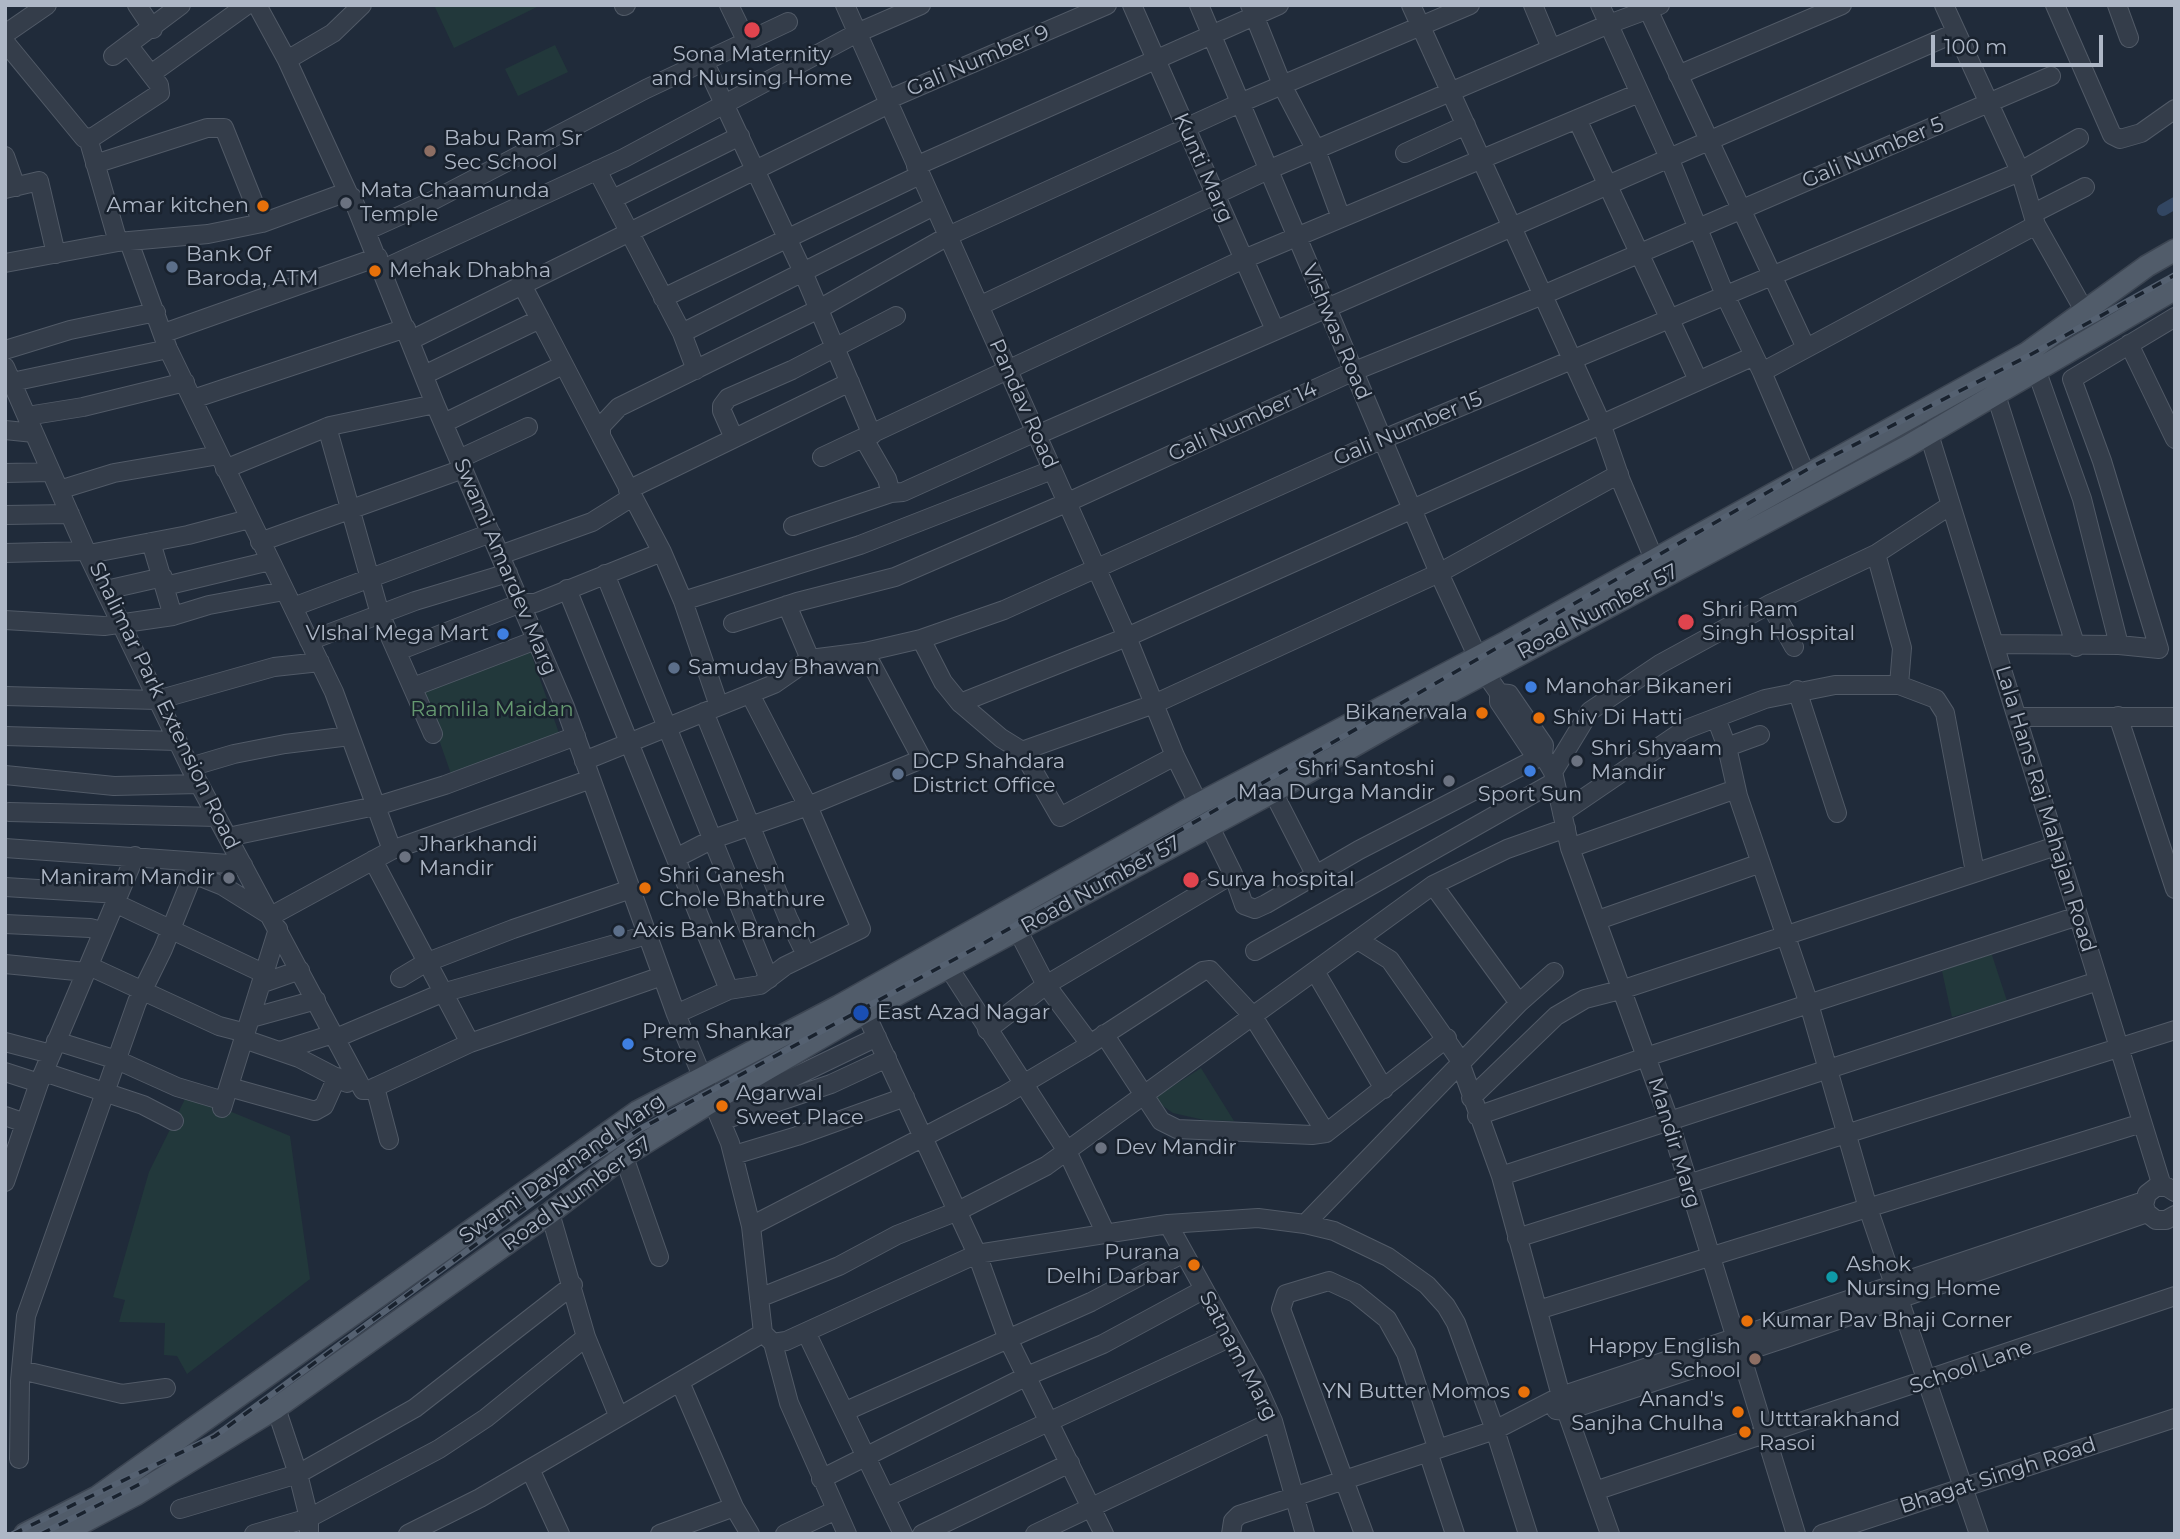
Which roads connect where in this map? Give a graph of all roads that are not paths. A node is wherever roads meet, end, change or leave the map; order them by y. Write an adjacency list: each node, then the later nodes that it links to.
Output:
1 (47, 5): 30 (street)
2 (137, 5): 27 (street)
3 (181, 5): 27 (street)
4 (247, 5): 39 (street)
5 (257, 5): 36 (street, Swami Amardev Marg)
6 (362, 5): 36 (street)
7 (729, 5): 33 (street)
8 (845, 5): 28 (street, Pandav Road)
9 (921, 5): 28 (street)
10 (1107, 5): 45 (street, Gali Number 9)
11 (1132, 5): 37 (street, Kunti Marg)
12 (1199, 5): 31 (street, Vishwas Road)
13 (1279, 5): 23 (street)
14 (1411, 5): 26 (street)
15 (1470, 5): 26 (street)
16 (1533, 5): 35 (street)
17 (1600, 5): 25 (street)
18 (1842, 5): 40 (street)
19 (1944, 5): 29 (street)
20 (2055, 5): 49 (street)
21 (2116, 5): 32 (street)
22 (1651, 7): 25 (street); 40 (street)
23 (1253, 10): 31 (street); 42 (street)
24 (788, 22): 33 (street)
25 (1609, 24): 35 (street); 44 (street)
26 (1420, 25): 42 (street); 43 (street)
27 (153, 29): 39 (street)
28 (857, 33): 45 (street, Pandav Road); 48 (street)
29 (1955, 33): 47 (street); 56 (street)
30 (5, 34)
31 (1211, 34): 37 (street); 46 (street, Vishwas Road)
32 (2129, 38)
33 (746, 40): 38 (street)
34 (5, 42): 54 (street)
35 (1551, 48): 43 (street)
36 (287, 60): 71 (street, Swami Amardev Marg)
37 (1153, 60): 52 (street, Kunti Marg); 64 (street)
38 (704, 61): 48 (street); 80 (street)
39 (151, 74): 54 (street)
40 (1678, 75): 56 (street)
41 (2051, 76): 47 (street, Gali Number 5)
42 (1283, 86): 46 (street); 57 (street)
43 (1450, 91): 51 (street); 57 (street)
44 (1639, 93): 50 (street); 61 (street)
45 (888, 102): 64 (street, Pandav Road); 66 (street, Gali Number 9)
46 (1240, 103): 52 (street); 65 (street, Vishwas Road)
47 (1988, 103): 67 (street); 75 (street, Gali Number 5)
48 (724, 104): 53 (street); 63 (street)
49 (2175, 109)
50 (1577, 119): 60 (street); 68 (street)
51 (1466, 125): 58 (street); 60 (street)
52 (1186, 130): 72 (street, Kunti Marg); 83 (street)
53 (740, 136): 66 (street); 73 (street)
54 (88, 138): 62 (street)
55 (2079, 138): 67 (street, Gali Number 15)
56 (1709, 143): 61 (street); 75 (street)
57 (1316, 150): 65 (street); 76 (street)
58 (1405, 153)
59 (5, 156): 70 (street)
60 (1481, 158): 76 (street); 79 (street)
61 (1670, 160): 68 (street); 81 (street)
62 (95, 164): 78 (street); 86 (street)
63 (597, 170): 73 (street); 92 (street)
64 (918, 170): 74 (street, Pandav Road); 85 (street)
65 (1268, 170): 72 (street); 84 (street, Vishwas Road)
66 (757, 171): 82 (street, Gali Number 9); 85 (street)
67 (2020, 171): 77 (street); 94 (street, Gali Number 15)
68 (1608, 186): 79 (street); 89 (street)
69 (2085, 187): 77 (street)
70 (11, 188): 88 (street)
71 (346, 193): 78 (street); 80 (street, Swami Amardev Marg)
72 (1215, 195): 90 (street, Kunti Marg); 101 (street)
73 (613, 199): 82 (street)
74 (934, 206): 83 (street, Pandav Road); 93 (street)
75 (1740, 211): 81 (street, Gali Number 5); 94 (street)
76 (1341, 218): 84 (street)
77 (2036, 222): 100 (street); 115 (street)
78 (262, 223): 86 (street)
79 (1512, 227): 97 (street); 102 (street)
80 (368, 230): 92 (street, Swami Amardev Marg)
81 (1696, 230): 89 (street, Gali Number 14); 98 (street)
82 (631, 233): 95 (street, Gali Number 9); 99 (street)
83 (948, 236): 101 (street, Pandav Road); 103 (street)
84 (1296, 237): 90 (street); 102 (street, Vishwas Road)
85 (788, 239): 93 (street); 99 (street)
86 (124, 242): 88 (street); 104 (street)
87 (2175, 250): 100 (main road, Road Number 57)
88 (56, 254): 91 (street)
89 (1640, 254): 97 (street, Gali Number 14); 108 (street)
90 (1244, 259): 109 (street, Kunti Marg); 120 (street)
91 (5, 263)
92 (381, 263): 111 (street, Swami Amardev Marg); 112 (street)
93 (803, 272): 103 (street); 110 (street)
94 (1773, 276): 98 (street, Gali Number 15); 115 (street)
95 (522, 285): 107 (street); 111 (street, Gali Number 9)
96 (2175, 289): 123 (main road, Road Number 57)
97 (1543, 295): 117 (street); 122 (street, Gali Number 14)
98 (1725, 295): 108 (street, Gali Number 15); 121 (street)
99 (663, 298): 110 (street)
100 (2081, 303): 152 (main road, Road Number 57)
101 (979, 306): 120 (street, Pandav Road)
102 (1326, 308): 109 (street); 122 (street, Vishwas Road)
103 (819, 309): 114 (street); 119 (street)
104 (156, 312): 112 (street); 116 (street)
105 (896, 316): 114 (street)
106 (2175, 317): 113 (street)
107 (540, 319): 118 (street); 124 (street)
108 (1670, 319): 117 (street, Gali Number 15); 125 (street)
109 (1275, 330): 140 (street)
110 (682, 333): 119 (street)
111 (408, 334): 124 (street, Swami Amardev Marg); 130 (street, Gali Number 9)
112 (166, 341): 126 (street); 128 (street)
113 (2129, 344): 144 (street); 199 (street)
114 (836, 346): 127 (street); 142 (street)
115 (1806, 348): 121 (street)
116 (5, 350)
117 (1572, 359): 134 (street); 145 (street, Gali Number 15)
118 (564, 365): 133 (street); 141 (street)
119 (696, 370): 141 (street)
120 (1008, 370): 140 (street, Pandav Road); 143 (street)
121 (1761, 371): 125 (street); 152 (street)
122 (1352, 372): 145 (street, Vishwas Road); 157 (street, Gali Number 14)
123 (2037, 372): 129 (main road, Road Number 57); 199 (street)
124 (424, 375): 131 (street, Swami Amardev Marg)
125 (1698, 380): 134 (street)
126 (185, 382): 130 (street); 132 (street)
127 (850, 382): 142 (street); 143 (street)
128 (10, 386): 132 (street, Shalimar Park Extension Road)
129 (1996, 395): 138 (main road, Road Number 57); 201 (street)
130 (193, 399): 147 (street)
131 (435, 404): 133 (street, Swami Amardev Marg); 136 (street)
132 (27, 416): 139 (street, Shalimar Park Extension Road)
133 (444, 423): 148 (street, Swami Amardev Marg)
134 (1601, 423): 153 (street); 160 (street)
135 (528, 426): 148 (street)
136 (327, 427): 147 (street); 159 (street)
137 (5, 430): 139 (street)
138 (1928, 431): 158 (street, Lala Hans Raj Mahajan Road); 204 (main road, Road Number 57)
139 (34, 433): 150 (street, Shalimar Park Extension Road)
140 (1037, 434): 149 (street, Pandav Road); 156 (street)
141 (601, 436): 155 (street)
142 (733, 436): 155 (street)
143 (868, 437): 146 (street); 156 (street)
144 (2175, 439)
145 (1381, 440): 160 (street, Vishwas Road); 175 (street, Gali Number 15)
146 (822, 457)
147 (222, 462): 154 (street); 163 (street)
148 (461, 464): 159 (street); 165 (street, Swami Amardev Marg)
149 (1052, 470): 157 (street, Pandav Road); 184 (street)
150 (51, 472): 151 (street); 154 (street, Shalimar Park Extension Road)
151 (5, 473)
152 (1806, 475): 173 (main road, Road Number 57)
153 (1620, 477): 173 (street); 179 (street)
154 (59, 490): 161 (street, Shalimar Park Extension Road)
155 (630, 493): 168 (street); 172 (street)
156 (891, 493): 164 (street)
157 (1066, 503): 175 (street, Pandav Road); 186 (street, Gali Number 14)
158 (1951, 505): 171 (street); 198 (street, Lala Hans Raj Mahajan Road)
159 (351, 510): 167 (street); 178 (street)
160 (1410, 510): 179 (street, Vishwas Road); 194 (street)
161 (70, 514): 162 (street); 170 (street, Shalimar Park Extension Road)
162 (5, 515)
163 (249, 519): 166 (street); 167 (street)
164 (793, 526)
165 (491, 533): 172 (street, Swami Amardev Marg); 178 (street)
166 (151, 542): 170 (street); 180 (street)
167 (260, 542): 174 (street)
168 (662, 552): 177 (street); 184 (street)
169 (5, 553): 170 (street)
170 (87, 553): 181 (street, Shalimar Park Extension Road)
171 (1876, 554): 187 (street); 207 (street)
172 (500, 555): 176 (street, Swami Amardev Marg)
173 (1654, 559): 204 (main road, Road Number 57)
174 (270, 561): 180 (street); 183 (street)
175 (1095, 571): 194 (street, Pandav Road); 195 (street, Gali Number 15)
176 (508, 573): 185 (street, Swami Amardev Marg); 189 (street)
177 (605, 574): 182 (street); 220 (street)
178 (369, 579): 188 (street); 189 (street)
179 (1441, 579): 204 (street, Vishwas Road); 214 (street)
180 (164, 582): 181 (street); 190 (street)
181 (106, 590): 193 (street, Shalimar Park Extension Road)
182 (567, 590): 185 (street); 227 (street)
183 (284, 591): 188 (street); 190 (street)
184 (683, 601): 215 (street)
185 (521, 603): 196 (street, Swami Amardev Marg); 202 (street)
186 (787, 604): 192 (street, Gali Number 14); 205 (street)
187 (1770, 604): 200 (street); 235 (street)
188 (293, 607): 197 (street)
189 (380, 614): 197 (street); 202 (street)
190 (173, 616): 193 (street)
191 (5, 620): 193 (street)
192 (733, 623)
193 (123, 624): 212 (street, Shalimar Park Extension Road)
194 (1127, 637): 213 (street); 214 (street, Pandav Road)
195 (921, 639): 203 (street, Gali Number 15); 213 (street)
196 (536, 640): 208 (street); 225 (street, Swami Amardev Marg)
197 (309, 641): 206 (street)
198 (1995, 644): 201 (street); 217 (street, Lala Hans Raj Mahajan Road)
199 (2119, 645): 201 (street)
200 (1794, 647)
201 (2076, 647)
202 (398, 651): 208 (street)
203 (865, 652): 205 (street, Gali Number 15); 242 (street)
204 (1478, 655): 230 (street, Mandir Marg); 239 (main road, Road Number 57); 240 (main road, Road Number 57)
205 (810, 659): 210 (street)
206 (320, 662): 212 (street); 224 (street)
207 (1899, 685): 209 (street); 261 (street)
208 (414, 687): 221 (street)
209 (1797, 690): 219 (street); 244 (street)
210 (750, 694): 215 (street); 242 (street)
211 (5, 696): 212 (street)
212 (157, 700): 226 (street, Shalimar Park Extension Road)
213 (960, 703): 229 (street)
214 (1154, 704): 229 (street); 231 (street, Pandav Road)
215 (712, 709): 220 (street); 247 (street)
216 (2118, 716): 217 (street); 218 (street); 267 (street)
217 (2018, 717): 251 (street, Lala Hans Raj Mahajan Road)
218 (2175, 717)
219 (1716, 718): 228 (street); 246 (street)
220 (666, 728): 227 (street); 250 (street)
221 (433, 734)
222 (1760, 735): 228 (street)
223 (5, 736): 226 (street)
224 (350, 736): 233 (street); 241 (street)
225 (576, 736): 232 (street, Swami Amardev Marg); 241 (street)
226 (177, 741): 233 (street, Shalimar Park Extension Road)
227 (631, 742): 232 (street); 256 (street)
228 (1727, 747): 238 (street)
229 (1022, 751): 231 (street)
230 (1543, 755): 235 (street, Mandir Marg); 263 (street)
231 (1175, 757): 240 (street, Pandav Road)
232 (584, 761): 236 (street, Swami Amardev Marg)
233 (190, 767): 237 (street, Shalimar Park Extension Road)
234 (5, 775): 237 (street)
235 (1553, 777): 246 (street, Mandir Marg); 279 (street)
236 (591, 779): 254 (street); 266 (street, Swami Amardev Marg)
237 (199, 784): 245 (street, Shalimar Park Extension Road)
238 (1736, 789): 253 (street); 258 (street)
239 (1273, 792): 248 (main road, Road Number 57); 263 (street)
240 (1195, 798): 248 (street, Pandav Road); 324 (main road, Swami Dayanand Marg)
241 (376, 806): 249 (street); 254 (street)
242 (808, 806): 247 (street); 280 (street)
243 (9, 813): 245 (street)
244 (1837, 813)
245 (217, 817): 249 (street, Shalimar Park Extension Road)
246 (1564, 821): 253 (street, Mandir Marg); 264 (street)
247 (752, 826): 250 (street); 280 (street)
248 (1208, 827): 262 (street, Pandav Road); 275 (main road, Road Number 57)
249 (228, 837): 259 (street, Shalimar Park Extension Road)
250 (713, 839): 256 (street); 291 (street)
251 (2056, 846): 261 (street); 269 (street, Lala Hans Raj Mahajan Road)
252 (5, 848): 255 (street)
253 (1570, 848): 270 (street, Mandir Marg)
254 (392, 850): 257 (street)
255 (135, 856): 260 (street); 268 (street)
256 (677, 858): 296 (street)
257 (373, 860): 271 (street); 281 (street)
258 (1761, 863): 270 (street); 277 (street)
259 (243, 865): 260 (street); 271 (street, Shalimar Park Extension Road)
260 (196, 868): 271 (street); 273 (street)
261 (1975, 872): 277 (street)
262 (1233, 874): 263 (street, Pandav Road); 293 (street)
263 (1315, 874)
264 (1433, 885): 278 (street); 299 (street)
265 (5, 887): 268 (street)
266 (631, 889): 276 (street, Swami Amardev Marg); 281 (street)
267 (2175, 889)
268 (117, 898): 273 (street); 274 (street)
269 (2078, 916): 292 (street, Lala Hans Raj Mahajan Road); 300 (street)
270 (1598, 920): 295 (street, Mandir Marg)
271 (275, 923): 285 (street, Shalimar Park Extension Road); 289 (street)
272 (5, 924): 274 (street)
273 (171, 929): 289 (street); 294 (street)
274 (102, 931): 284 (street)
275 (1018, 931): 283 (main road, Road Number 57); 293 (street)
276 (647, 935): 288 (street, Swami Amardev Marg); 297 (street)
277 (1784, 936): 295 (street); 300 (street)
278 (1358, 940): 287 (street); 309 (street)
279 (1255, 951)
280 (806, 955): 291 (street)
281 (425, 963): 290 (street); 297 (street)
282 (5, 964): 284 (street)
283 (949, 968): 301 (main road, Road Number 57); 305 (street)
284 (87, 969): 294 (street); 313 (street)
285 (300, 970): 289 (street); 298 (street, Shalimar Park Extension Road)
286 (1554, 972): 299 (street)
287 (1316, 973): 303 (street); 327 (street)
288 (662, 976): 302 (street, Swami Amardev Marg); 312 (street)
289 (264, 978): 304 (street)
290 (400, 978)
291 (769, 979): 296 (street)
292 (2098, 981): 314 (street, Lala Hans Raj Mahajan Road); 320 (street)
293 (1046, 985): 305 (street); 310 (street)
294 (143, 989): 304 (street); 318 (street)
295 (1624, 989): 316 (street, Mandir Marg); 331 (street)
296 (729, 990): 302 (street)
297 (442, 993): 307 (street); 312 (street)
298 (316, 1000): 304 (street); 307 (street, Shalimar Park Extension Road)
299 (1519, 1003): 319 (street)
300 (1809, 1004): 316 (street); 320 (street)
301 (865, 1012): 308 (street); 333 (main road, Road Number 57)
302 (676, 1014): 324 (street, Swami Amardev Marg)
303 (1252, 1015): 310 (street); 329 (street); 340 (street)
304 (247, 1030): 315 (street); 332 (street)
305 (987, 1030): 325 (street)
306 (2175, 1030): 314 (street)
307 (334, 1036): 315 (street); 326 (street, Shalimar Park Extension Road)
308 (877, 1037): 317 (street); 333 (street)
309 (1447, 1038): 319 (street); 327 (street)
310 (1097, 1039): 325 (street); 329 (street)
311 (5, 1042): 313 (street)
312 (470, 1043): 326 (street)
313 (53, 1048): 318 (street); 323 (street)
314 (2119, 1048): 339 (street, Lala Hans Raj Mahajan Road); 341 (street)
315 (280, 1051): 322 (street)
316 (1647, 1057): 335 (street); 336 (street, Mandir Marg)
317 (887, 1058): 330 (street); 333 (street)
318 (117, 1060): 328 (street); 332 (street)
319 (1461, 1064): 331 (street); 357 (street)
320 (1826, 1069): 336 (street); 341 (street)
321 (5, 1072): 323 (street)
322 (337, 1077): 326 (street); 332 (street)
323 (41, 1078): 328 (street); 338 (street)
324 (702, 1078): 333 (street, Swami Amardev Marg); 409 (main road, Swami Dayanand Marg)
325 (1023, 1084): 342 (street); 344 (street)
326 (369, 1089): 343 (street, Shalimar Park Extension Road)
327 (1384, 1089): 340 (street)
328 (106, 1093): 337 (street); 377 (street)
329 (1144, 1095): 340 (street); 344 (street)
330 (905, 1097): 342 (street); 345 (street)
331 (1471, 1098): 335 (street)
332 (225, 1099)
333 (717, 1112): 345 (street, Swami Amardev Marg); 346 (main road, Road Number 57)
334 (5, 1116): 338 (street)
335 (1477, 1116): 347 (street)
336 (1668, 1120): 347 (street); 349 (street, Mandir Marg)
337 (174, 1121)
338 (25, 1123): 348 (street)
339 (2142, 1123): 350 (street, Lala Hans Raj Mahajan Road); 352 (street)
340 (1326, 1133)
341 (1846, 1135): 349 (street); 352 (street)
342 (924, 1138): 353 (street); 358 (street)
343 (389, 1140)
344 (1067, 1152): 353 (street); 359 (street)
345 (734, 1155): 358 (street, Swami Amardev Marg)
346 (624, 1157): 354 (main road, Road Number 57); 363 (street)
347 (1500, 1176): 360 (street)
348 (6, 1177)
349 (1687, 1186): 360 (street); 364 (street, Mandir Marg)
350 (2168, 1189): 351 (street)
351 (2146, 1207): 355 (street); 367 (street)
352 (1868, 1208): 364 (street); 367 (street)
353 (958, 1211): 362 (street); 369 (street)
354 (550, 1213): 365 (street); 383 (main road, Road Number 57)
355 (2173, 1221)
356 (1168, 1224): 357 (street); 359 (street); 361 (street, Satnam Marg)
357 (1305, 1224): 389 (street)
358 (751, 1226): 369 (street, Swami Amardev Marg)
359 (1106, 1234): 362 (street)
360 (1517, 1238): 370 (street)
361 (1184, 1253): 366 (street, Satnam Marg); 373 (street)
362 (977, 1254): 371 (street); 373 (street)
363 (659, 1256)
364 (1710, 1258): 370 (street); 376 (street, Mandir Marg)
365 (573, 1285): 372 (street); 396 (street)
366 (1203, 1290): 375 (street, Satnam Marg); 378 (street)
367 (1897, 1290): 376 (street); 379 (street)
368 (2175, 1296): 379 (street, School Lane)
369 (760, 1298): 374 (street, Swami Amardev Marg)
370 (1538, 1310): 382 (street)
371 (806, 1332): 374 (street); 384 (street)
372 (586, 1337): 385 (street); 407 (street)
373 (1007, 1337): 378 (street); 384 (street)
374 (768, 1338): 380 (street); 397 (street, Swami Amardev Marg)
375 (1229, 1338): 387 (street, Satnam Marg); 388 (street)
376 (1739, 1346): 382 (street); 390 (street, Mandir Marg)
377 (21, 1370): 381 (street); 393 (street)
378 (1027, 1376): 388 (street); 392 (street)
379 (1929, 1381): 390 (street, School Lane); 399 (street)
380 (680, 1382): 385 (street); 404 (street)
381 (166, 1388)
382 (1563, 1404): 389 (street); 400 (street)
383 (276, 1408): 396 (street); 410 (main road, Road Number 57)
384 (846, 1411): 392 (street)
385 (618, 1415): 395 (street)
386 (2175, 1418): 399 (street, Bhagat Singh Road)
387 (1273, 1421): 401 (street, Satnam Marg); 403 (street)
388 (1050, 1423): 394 (street); 402 (street)
389 (1494, 1430): 391 (street); 425 (street)
390 (1766, 1436): 400 (street, School Lane); 427 (street, Mandir Marg)
391 (1432, 1449): 398 (street); 398 (street); 424 (street)
392 (867, 1456): 397 (street); 402 (street)
393 (19, 1459)
394 (1070, 1463): 403 (street); 418 (street)
395 (530, 1469): 408 (street); 412 (street)
396 (298, 1474): 405 (street); 407 (street)
397 (821, 1479): 406 (street, Swami Amardev Marg)
398 (1346, 1479): 401 (street); 423 (street)
399 (1963, 1488): 428 (street, Bhagat Singh Road); 429 (street)
400 (1595, 1491): 426 (street)
401 (1296, 1496): 421 (street); 422 (street, Satnam Marg)
402 (887, 1497): 417 (street)
403 (1091, 1506): 419 (street); 420 (street)
404 (734, 1507): 413 (street); 414 (street)
405 (180, 1509)
406 (836, 1510): 415 (street); 416 (street, Swami Amardev Marg)
407 (309, 1526): 411 (street)
408 (419, 1532)
409 (25, 1534)
410 (61, 1534)
411 (254, 1534)
412 (560, 1534)
413 (660, 1534)
414 (750, 1534)
415 (785, 1534)
416 (847, 1534)
417 (903, 1534)
418 (922, 1534)
419 (1035, 1534)
420 (1104, 1534)
421 (1231, 1534)
422 (1305, 1534)
423 (1364, 1534)
424 (1455, 1534)
425 (1528, 1534)
426 (1610, 1534)
427 (1796, 1534)
428 (1822, 1534)
429 (1979, 1534)

